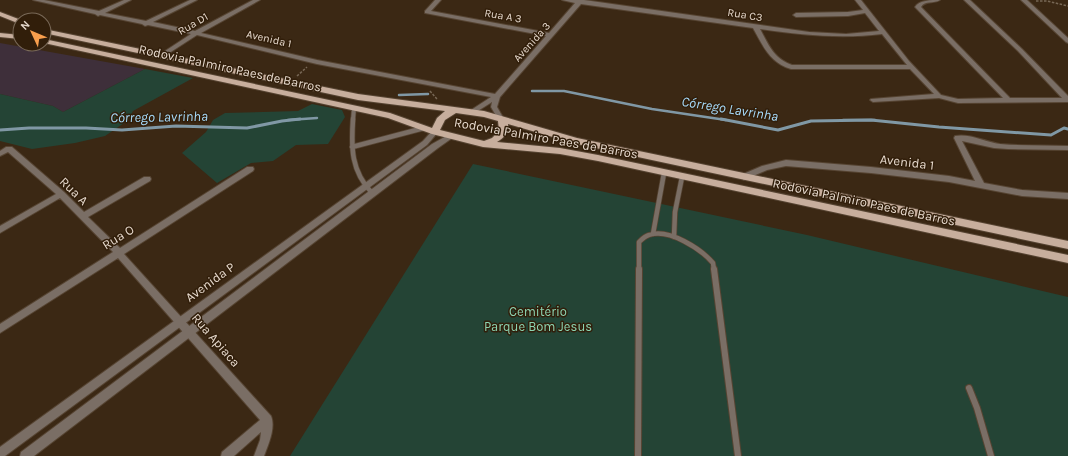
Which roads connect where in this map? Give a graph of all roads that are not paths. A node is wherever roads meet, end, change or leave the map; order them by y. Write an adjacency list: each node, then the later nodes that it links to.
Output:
1 (36, 0): 13 (street, Avenida 1)
2 (60, 0): 13 (street)
3 (128, 0): 16 (street)
4 (194, 0): 19 (street)
5 (257, 0): 23 (street, Rua D1)
6 (438, 0): 25 (street, Rua A 3)
7 (565, 0): 11 (street, Rua C3)
8 (858, 0): 14 (street)
9 (937, 0): 35 (street)
10 (967, 0): 34 (street)
11 (581, 1): 20 (street, Rua C3); 25 (street, Avenida 3)
12 (1024, 1): 27 (street)
13 (51, 4): 16 (street, Avenida 1)
14 (867, 11): 17 (street); 21 (street)
15 (0, 14): 18 (main road)
16 (98, 14): 19 (street, Avenida 1)
17 (796, 15)
18 (12, 19)
19 (146, 24): 23 (street, Avenida 1)
20 (756, 27): 21 (street, Rua C3); 30 (street)
21 (884, 32): 30 (street)
22 (52, 33): 29 (main road, Rodovia Palmiro Paes de Barros)
23 (196, 33): 29 (street, Rua D1); 31 (street, Avenida 1)
24 (0, 35): 26 (main road)
25 (551, 35): 31 (street, Avenida 3)
26 (12, 36)
27 (1068, 41)
28 (52, 43): 36 (main road, Rodovia Palmiro Paes de Barros)
29 (161, 56): 37 (main road, Rodovia Palmiro Paes de Barros)
30 (912, 67): 32 (street)
31 (497, 96): 38 (street, Avenida 3); 39 (street)
32 (939, 96): 33 (street); 35 (street)
33 (873, 100)
34 (1068, 100): 35 (street)
35 (1009, 101)
36 (354, 108): 40 (main road, Rodovia Palmiro Paes de Barros); 44 (lane)
37 (456, 110): 38 (main road, Rodovia Palmiro Paes de Barros); 41 (main road)
38 (471, 112): 39 (main road, Rodovia Palmiro Paes de Barros)
39 (501, 119): 43 (main road); 50 (main road, Rodovia Palmiro Paes de Barros)
40 (424, 128): 41 (main road, Rodovia Palmiro Paes de Barros); 44 (lane)
41 (435, 132): 42 (main road, Rodovia Palmiro Paes de Barros); 53 (street, Avenida P)
42 (452, 136): 43 (main road, Rodovia Palmiro Paes de Barros); 54 (street, Avenida P)
43 (483, 144): 48 (main road, Rodovia Palmiro Paes de Barros)
44 (352, 146): 53 (lane)
45 (1068, 148): 52 (street)
46 (0, 154): 55 (street, Rua A)
47 (250, 169): 62 (street, Rua O)
48 (664, 173): 49 (main road, Rodovia Palmiro Paes de Barros); 59 (lane)
49 (682, 177): 60 (lane); 63 (main road, Rodovia Palmiro Paes de Barros)
50 (744, 177): 52 (street, Avenida 1); 61 (main road, Rodovia Palmiro Paes de Barros)
51 (146, 179): 57 (street)
52 (981, 185): 56 (street, Avenida 1)
53 (364, 187): 54 (lane); 64 (street, Avenida P)
54 (372, 193): 66 (street, Avenida P)
55 (61, 194): 57 (street, Rua A); 58 (street)
56 (1068, 196)
57 (83, 216): 62 (street, Rua A)
58 (0, 230)
59 (653, 234): 60 (lane); 73 (lane)
60 (674, 237): 74 (lane)
61 (1068, 245)
62 (118, 252): 64 (street, Rua Apiaca); 65 (street, Rua O)
63 (1068, 259)
64 (180, 320): 66 (street, Rua Apiaca); 69 (street, Avenida P)
65 (0, 329)
66 (190, 332): 68 (street, Rua Apiaca); 70 (street, Avenida P)
67 (969, 388): 75 (lane)
68 (267, 420): 71 (street); 72 (street)
69 (0, 453)
70 (25, 456)
71 (226, 456)
72 (259, 456)
73 (638, 456)
74 (738, 456)
75 (991, 456)

